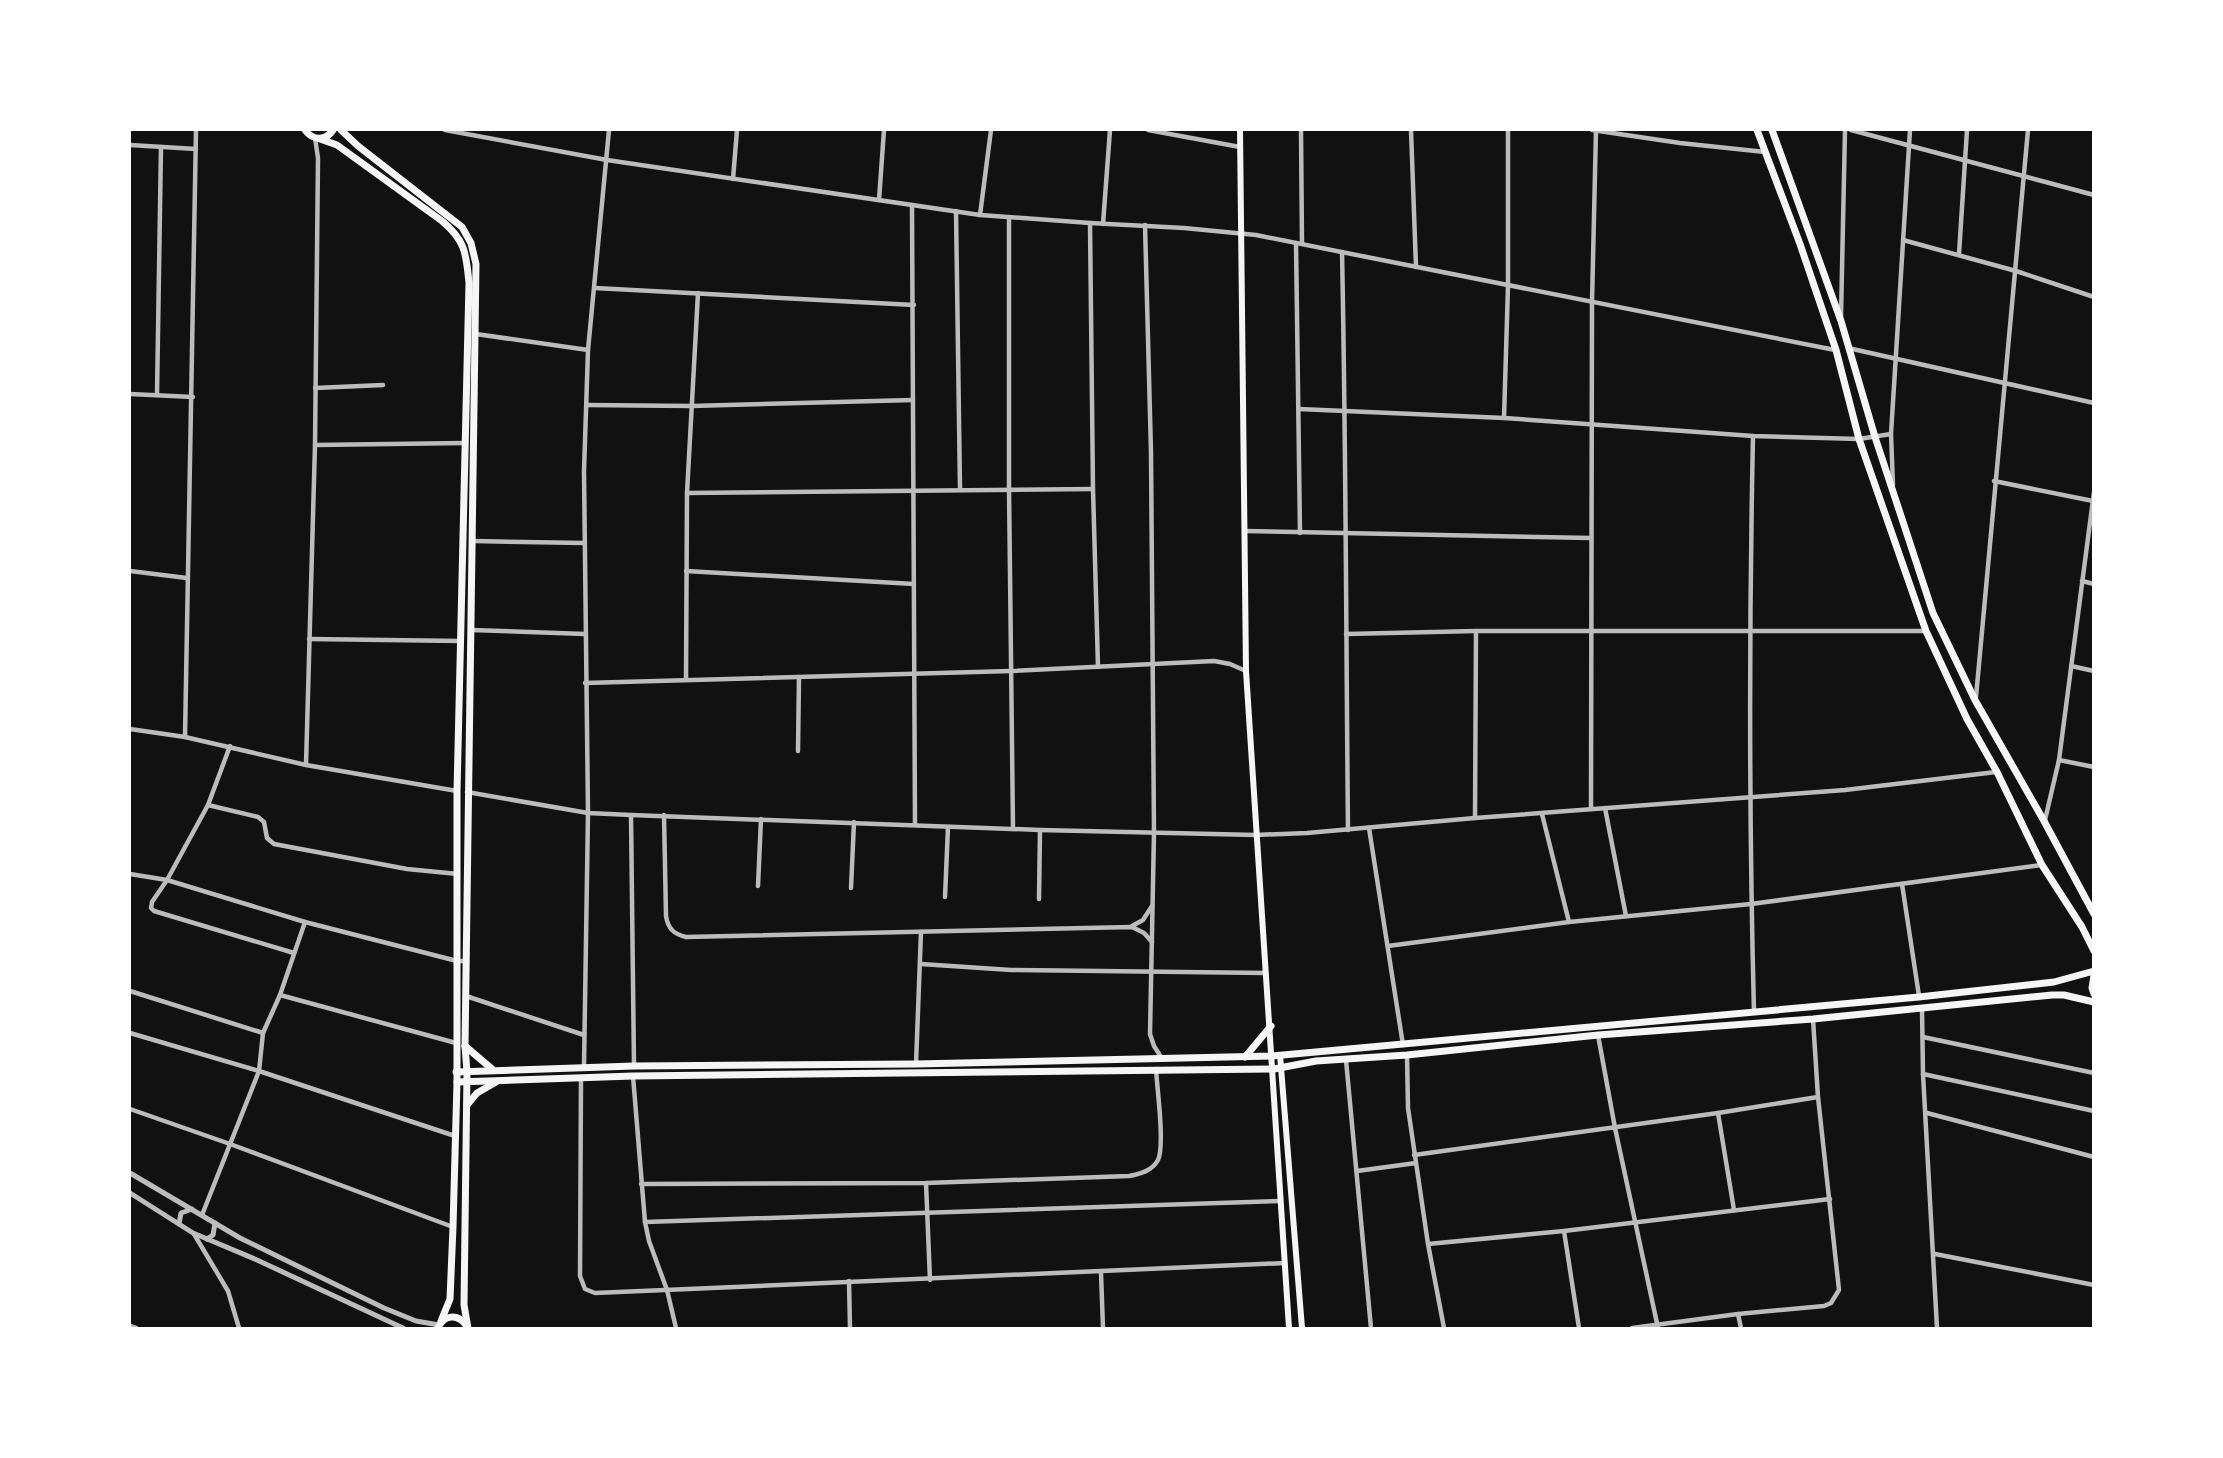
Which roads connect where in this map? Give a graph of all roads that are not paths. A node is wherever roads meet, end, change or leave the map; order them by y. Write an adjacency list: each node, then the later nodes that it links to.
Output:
1 (196, 130): 30 (street)
2 (305, 130): 25 (main road)
3 (334, 130): 25 (main road)
4 (341, 130): 60 (main road)
5 (445, 130): 24 (street)
6 (609, 130): 33 (street)
7 (737, 130): 35 (street)
8 (884, 130): 37 (street)
9 (991, 130): 40 (street)
10 (1110, 130): 43 (street)
11 (1149, 130): 29 (street)
12 (1240, 130): 29 (main road)
13 (1301, 130): 48 (street)
14 (1411, 130): 51 (street)
15 (1508, 130): 53 (street)
16 (1595, 130): 31 (street); 57 (street)
17 (1757, 130): 31 (main road)
18 (1772, 130): 59 (main road)
19 (1846, 130): 59 (street)
20 (1852, 130): 26 (street)
21 (1909, 130): 26 (street)
22 (1967, 130): 32 (street)
23 (2028, 130): 34 (street)
24 (479, 132): 33 (street)
25 (317, 138): 67 (street); 83 (main road)
26 (1909, 144): 32 (street); 46 (street)
27 (130, 145): 28 (street)
28 (161, 147): 30 (street); 69 (street)
29 (1240, 147): 45 (main road)
30 (196, 149): 70 (street)
31 (1765, 152): 62 (main road)
32 (1965, 159): 34 (street); 50 (street)
33 (607, 160): 35 (street); 54 (street)
34 (2024, 176): 36 (street); 52 (street)
35 (733, 179): 37 (street)
36 (2094, 195)
37 (878, 200): 38 (street)
38 (912, 205): 39 (street); 58 (street)
39 (957, 211): 40 (street); 87 (street)
40 (980, 215): 41 (street)
41 (1009, 217): 42 (street); 86 (street)
42 (1090, 223): 43 (street); 88 (street)
43 (1103, 224): 44 (street)
44 (1145, 225): 45 (street); 115 (street)
45 (1242, 233): 47 (street); 94 (main road)
46 (1903, 240): 50 (street); 64 (street)
47 (1296, 243): 48 (street); 75 (street)
48 (1302, 244): 49 (street)
49 (1342, 252): 51 (street); 76 (street)
50 (1959, 255): 52 (street)
51 (1416, 267): 53 (street)
52 (2016, 271): 56 (street); 65 (street)
53 (1508, 286): 57 (street); 77 (street)
54 (594, 288): 55 (street); 63 (street)
55 (698, 293): 58 (street); 74 (street)
56 (2094, 297)
57 (1592, 303): 62 (street); 78 (street)
58 (914, 305): 71 (street)
59 (1841, 321): 61 (main road)
60 (475, 334): 63 (street); 98 (main road)
61 (1847, 348): 64 (street); 81 (main road)
62 (1836, 350): 82 (main road)
63 (588, 351): 73 (street)
64 (1896, 359): 65 (street); 79 (street)
65 (2006, 382): 72 (street); 85 (street)
66 (383, 385): 67 (street)
67 (315, 388): 84 (street)
68 (130, 394): 69 (street)
69 (157, 395): 70 (street)
70 (193, 397): 102 (street)
71 (913, 400): 74 (street); 90 (street)
72 (2094, 403)
73 (587, 405): 74 (street); 99 (street)
74 (691, 406): 92 (street)
75 (1299, 409): 76 (street); 95 (street)
76 (1345, 411): 77 (street); 96 (street)
77 (1504, 418): 78 (street)
78 (1592, 425): 80 (street); 97 (street)
79 (1891, 434): 81 (street); 89 (street)
80 (1753, 436): 82 (street); 108 (street)
81 (1875, 437): 82 (street); 89 (main road)
82 (1859, 439): 109 (main road)
83 (465, 443): 84 (street); 114 (main road)
84 (315, 445): 113 (street)
85 (1994, 481): 93 (street); 125 (street)
86 (1009, 488): 87 (street); 88 (street); 118 (street)
87 (960, 489): 90 (street)
88 (1093, 489): 117 (street)
89 (1893, 489): 125 (main road)
90 (914, 490): 92 (street); 104 (street)
91 (2094, 492): 93 (street)
92 (687, 493): 101 (street)
93 (2093, 501): 103 (street)
94 (1244, 531): 95 (street); 119 (main road)
95 (1300, 533): 96 (street)
96 (1345, 533): 97 (street); 112 (street)
97 (1591, 538): 110 (street)
98 (472, 541): 99 (street); 106 (main road)
99 (584, 543): 111 (street)
100 (130, 571): 102 (street)
101 (686, 571): 104 (street); 123 (street)
102 (187, 578): 127 (street)
103 (2082, 581): 105 (street); 116 (street)
104 (914, 584): 121 (street)
105 (2094, 584)
106 (470, 630): 111 (street); 135 (main road)
107 (1476, 631): 110 (street); 112 (street); 144 (street)
108 (1749, 631): 109 (street); 110 (street); 136 (street)
109 (1926, 631): 133 (main road)
110 (1591, 632): 139 (street)
111 (585, 634): 124 (street)
112 (1346, 634): 153 (street)
113 (309, 639): 114 (street); 131 (street)
114 (461, 641): 134 (main road)
115 (1151, 664): 117 (street); 119 (street); 154 (street)
116 (2071, 666): 120 (street); 130 (street)
117 (1098, 667): 118 (street)
118 (1011, 671): 121 (street); 151 (street)
119 (1247, 671): 155 (main road)
120 (2094, 671)
121 (915, 674): 122 (street); 148 (street)
122 (799, 677): 123 (street); 129 (street)
123 (686, 680): 124 (street)
124 (586, 683): 140 (street)
125 (1975, 701): 146 (main road)
126 (130, 729): 127 (street)
127 (185, 737): 128 (street)
128 (230, 746): 131 (street); 137 (street)
129 (798, 751)
130 (2059, 760): 132 (street); 146 (street)
131 (306, 765): 134 (street)
132 (2094, 767)
133 (1997, 772): 136 (street); 156 (main road)
134 (457, 791): 158 (main road)
135 (467, 792): 140 (street); 178 (main road)
136 (1750, 796): 138 (street); 166 (street)
137 (208, 805): 158 (street); 159 (street)
138 (1605, 808): 139 (street); 168 (street)
139 (1591, 809): 141 (street)
140 (588, 813): 142 (street); 195 (street)
141 (1542, 814): 144 (street); 170 (street)
142 (631, 816): 143 (street); 207 (street)
143 (664, 816): 145 (street); 172 (street)
144 (1475, 818): 150 (street)
145 (761, 819): 147 (street); 161 (street)
146 (2044, 821): 167 (main road)
147 (854, 822): 148 (street); 162 (street)
148 (915, 825): 149 (street)
149 (948, 827): 151 (street); 163 (street)
150 (1369, 828): 153 (street); 174 (street)
151 (1013, 829): 152 (street)
152 (1040, 830): 154 (street); 164 (street)
153 (1349, 830): 155 (street)
154 (1154, 833): 155 (street); 165 (street)
155 (1256, 835): 181 (main road)
156 (2042, 865): 160 (street); 175 (main road)
157 (130, 874): 159 (street)
158 (458, 874): 177 (main road)
159 (167, 880): 169 (street); 176 (street)
160 (1902, 884): 166 (street); 187 (street)
161 (758, 886)
162 (851, 888)
163 (945, 897)
164 (1039, 899)
165 (1153, 903): 171 (street); 173 (street)
166 (1751, 904): 168 (street); 190 (street)
167 (2094, 914)
168 (1626, 916): 170 (street)
169 (305, 922): 176 (street); 177 (street)
170 (1569, 922): 174 (street)
171 (1132, 927): 172 (street); 173 (street)
172 (921, 932): 179 (street)
173 (1152, 943): 180 (street)
174 (1388, 946): 199 (street)
175 (2094, 951)
176 (294, 953): 185 (street)
177 (457, 961): 178 (street); 198 (main road)
178 (467, 961): 186 (main road)
179 (920, 964): 180 (street); 206 (street)
180 (1151, 972): 181 (street); 203 (street)
181 (1267, 973): 192 (main road)
182 (2094, 973): 184 (main road); 187 (main road)
183 (130, 991): 194 (street)
184 (2094, 994)
185 (280, 995): 194 (street); 198 (street)
186 (466, 996): 195 (street); 200 (main road)
187 (1919, 997): 190 (main road)
188 (2094, 1002): 189 (main road)
189 (1922, 1007): 191 (main road); 197 (street)
190 (1754, 1012): 199 (main road)
191 (1813, 1019): 196 (main road); 223 (street)
192 (1271, 1026): 202 (main road); 204 (main road)
193 (130, 1033): 213 (street)
194 (263, 1033): 213 (street)
195 (584, 1035): 208 (street)
196 (1598, 1035): 201 (main road); 229 (street)
197 (1923, 1037): 216 (street); 217 (street)
198 (456, 1043): 214 (main road)
199 (1403, 1045): 202 (main road)
200 (465, 1046): 212 (main road); 215 (main road)
201 (1407, 1055): 205 (main road); 232 (street)
202 (1276, 1056): 204 (main road); 209 (main road); 211 (main road)
203 (1161, 1057): 204 (main road); 206 (main road)
204 (1245, 1057)
205 (1346, 1059): 209 (main road); 235 (street)
206 (916, 1064): 207 (main road)
207 (634, 1066): 208 (main road)
208 (584, 1068): 212 (main road)
209 (1283, 1068): 211 (main road); 274 (main road)
210 (1156, 1069): 211 (main road); 218 (main road); 237 (street)
211 (1274, 1069): 241 (main road)
212 (492, 1070): 215 (main road)
213 (259, 1071): 230 (street); 231 (street)
214 (456, 1072): 215 (main road); 220 (main road)
215 (467, 1072): 221 (main road)
216 (2094, 1073)
217 (1923, 1074): 226 (street); 228 (street)
218 (633, 1076): 219 (main road); 238 (street)
219 (581, 1078): 222 (main road); 261 (street)
220 (457, 1082): 221 (main road); 230 (main road)
221 (467, 1082): 222 (main road); 224 (main road)
222 (496, 1082): 224 (main road)
223 (1818, 1097): 227 (street); 240 (street)
224 (467, 1106): 269 (main road)
225 (130, 1109): 231 (street)
226 (2094, 1111)
227 (1718, 1113): 229 (street); 243 (street)
228 (1927, 1113): 233 (street); 255 (street)
229 (1615, 1128): 232 (street); 247 (street)
230 (455, 1136): 250 (main road)
231 (230, 1144): 245 (street); 250 (street)
232 (1414, 1155): 234 (street)
233 (2094, 1157)
234 (1416, 1163): 235 (street); 254 (street)
235 (1357, 1171): 275 (street)
236 (130, 1173): 242 (street)
237 (926, 1183): 238 (street); 244 (street)
238 (641, 1184): 246 (street)
239 (130, 1193): 249 (street)
240 (1830, 1199): 243 (street); 262 (street)
241 (1282, 1202): 244 (street); 256 (main road)
242 (192, 1209): 245 (street); 249 (street)
243 (1734, 1210): 247 (street)
244 (927, 1213): 246 (street); 258 (street)
245 (202, 1215): 248 (street)
246 (645, 1222): 261 (street)
247 (1635, 1222): 251 (street); 265 (street)
248 (215, 1223): 253 (street); 263 (street)
249 (179, 1224): 252 (street)
250 (453, 1227): 263 (main road)
251 (1564, 1231): 254 (street); 277 (street)
252 (193, 1233): 253 (street); 267 (street)
253 (207, 1239): 268 (street)
254 (1428, 1244): 276 (street)
255 (1935, 1254): 260 (street); 280 (street)
256 (1285, 1263): 257 (street); 273 (main road)
257 (1101, 1273): 258 (street); 272 (street)
258 (930, 1280): 259 (street)
259 (849, 1281): 261 (street); 271 (street)
260 (2094, 1285)
261 (667, 1290): 270 (street)
262 (1738, 1314): 265 (street); 279 (street)
263 (439, 1325): 269 (main road)
264 (130, 1326): 266 (street)
265 (1658, 1327): 278 (street)
266 (136, 1328)
267 (239, 1328)
268 (403, 1328)
269 (468, 1328)
270 (676, 1328)
271 (850, 1328)
272 (1103, 1328)
273 (1290, 1328)
274 (1302, 1328)
275 (1371, 1328)
276 (1444, 1328)
277 (1579, 1328)
278 (1632, 1328)
279 (1741, 1328)
280 (1937, 1328)

